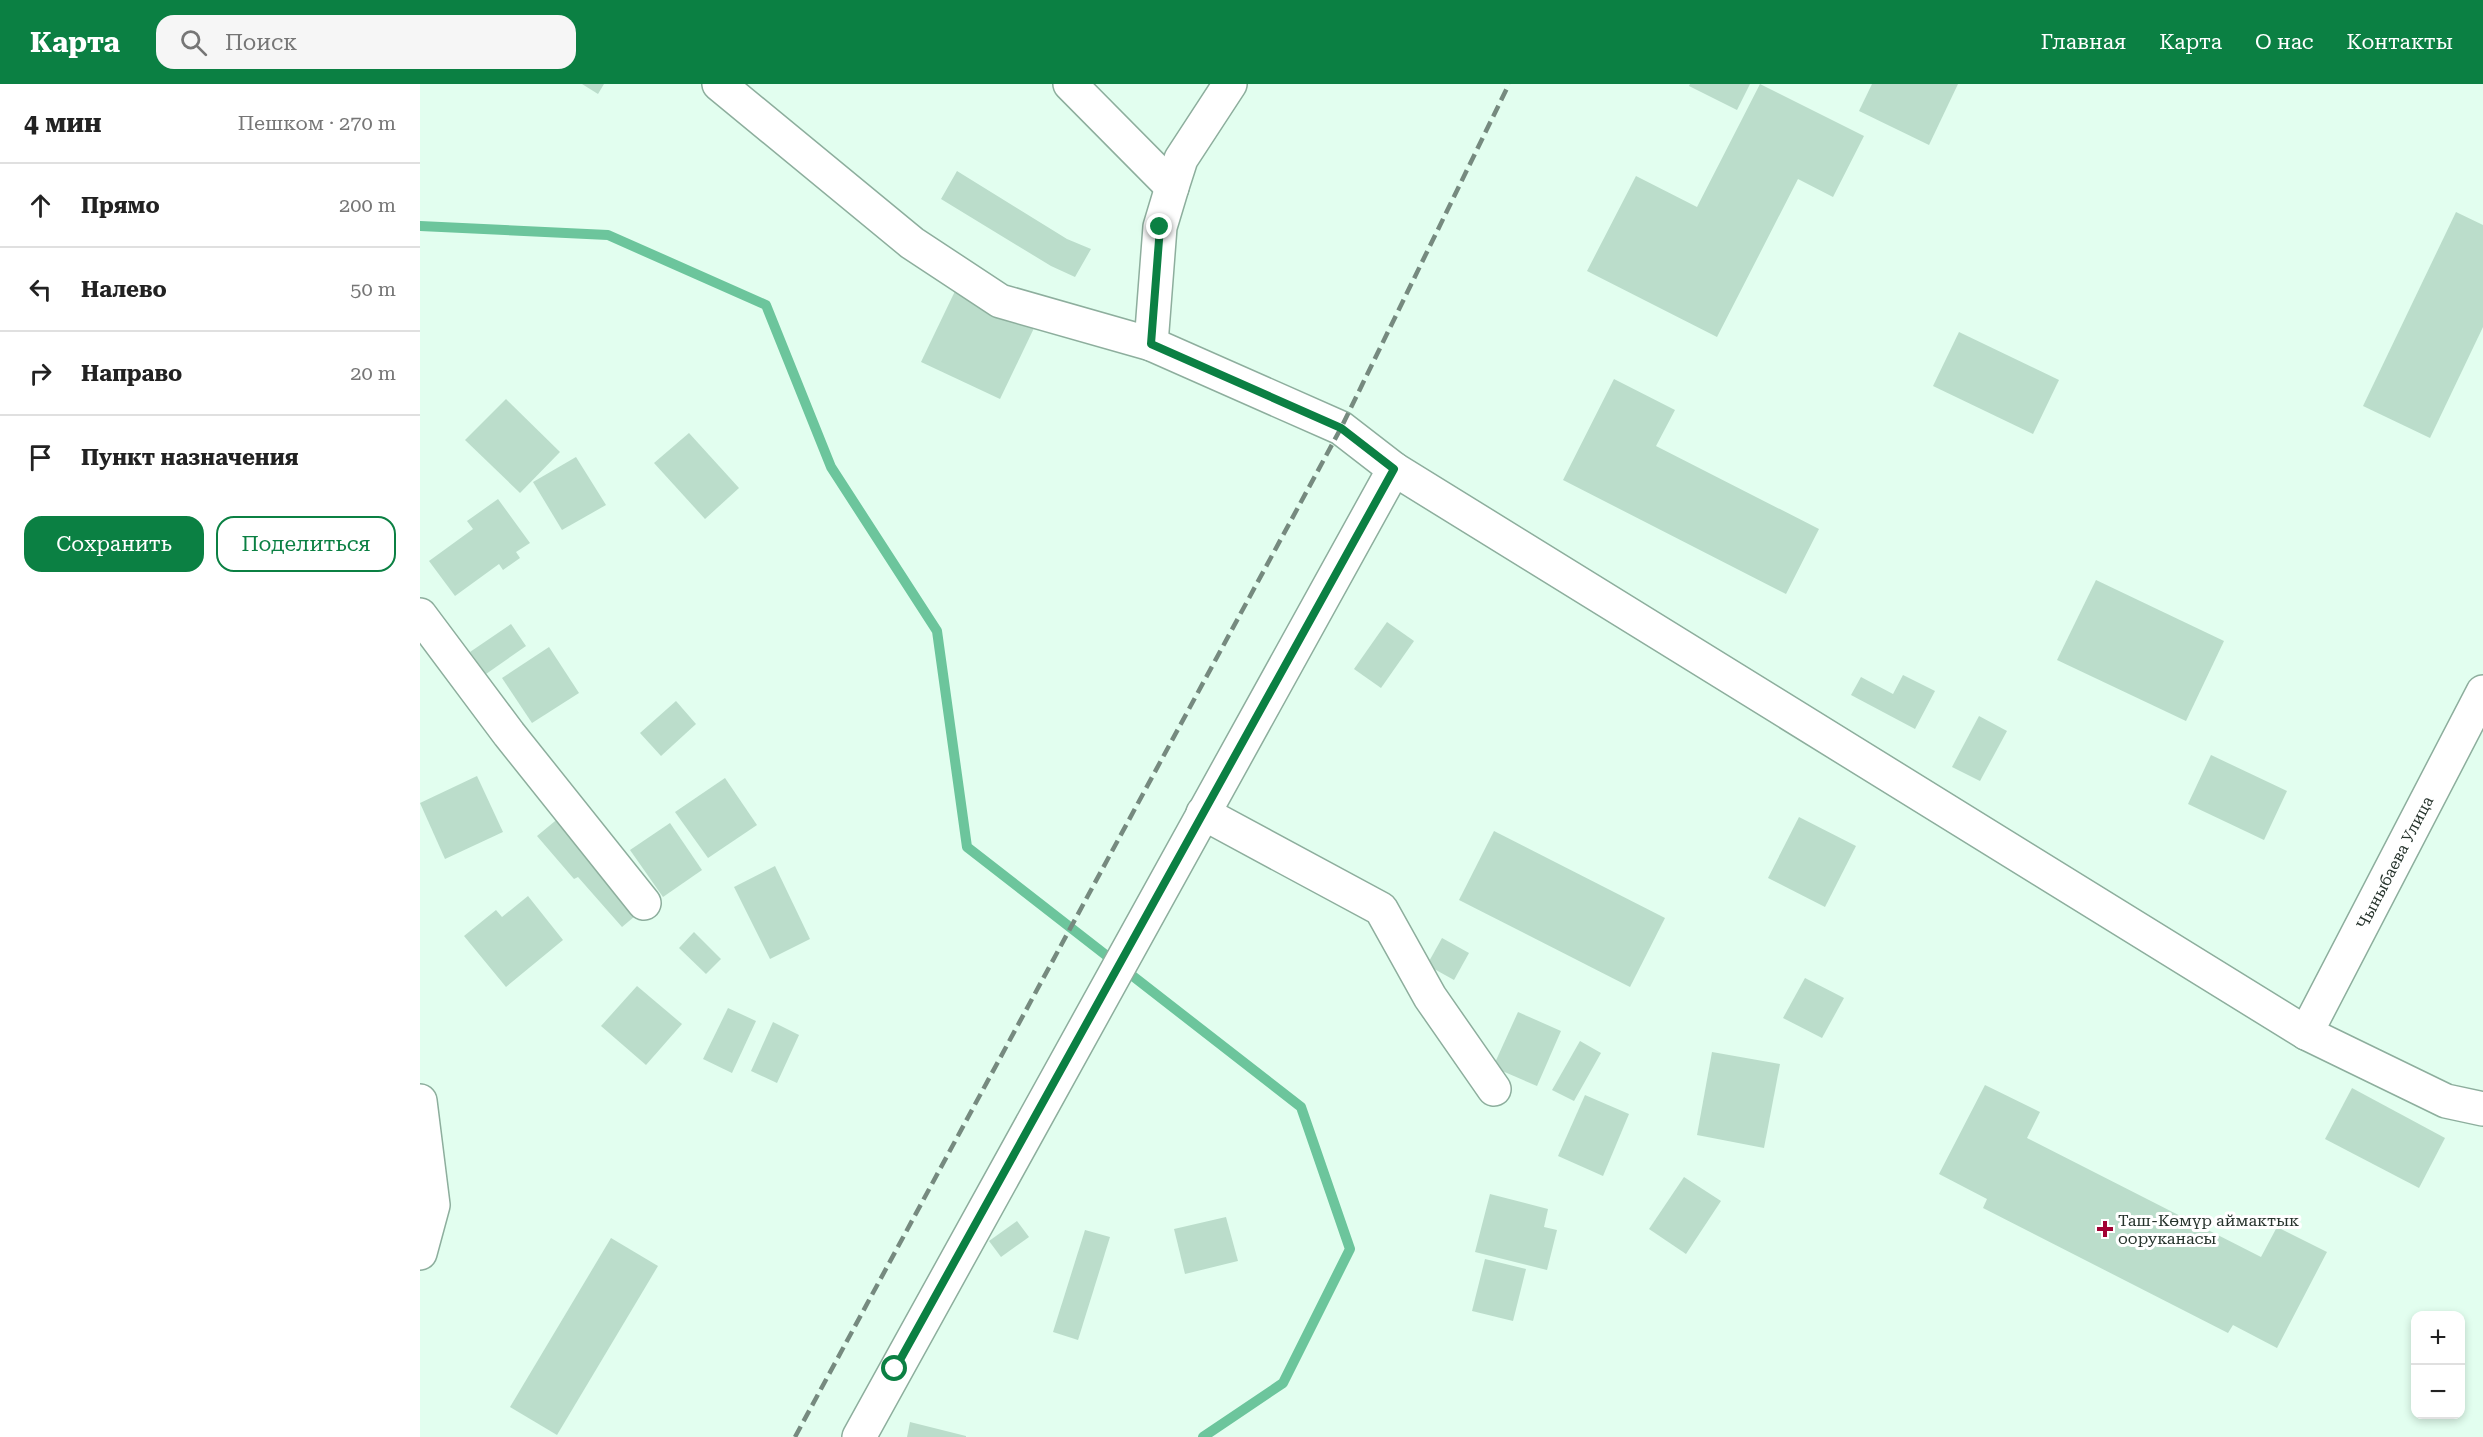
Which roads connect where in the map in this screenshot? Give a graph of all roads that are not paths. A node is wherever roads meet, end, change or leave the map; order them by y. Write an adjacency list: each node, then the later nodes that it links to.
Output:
1 (719, 84): 5 (street)
2 (1070, 84): 4 (street)
3 (1230, 84): 4 (street)
4 (1172, 186): 5 (street)
5 (1151, 344): 6 (street)
6 (1394, 469): 9 (street); 11 (street)
7 (420, 615): 10 (street)
8 (2483, 692): 11 (street, Чыныбаева Улица)
9 (1203, 813): 12 (street); 16 (street)
10 (644, 903)
11 (2306, 1033): 14 (street)
12 (1494, 1089)
13 (420, 1101): 15 (street)
14 (2483, 1108)
15 (420, 1253)
16 (859, 1437)

